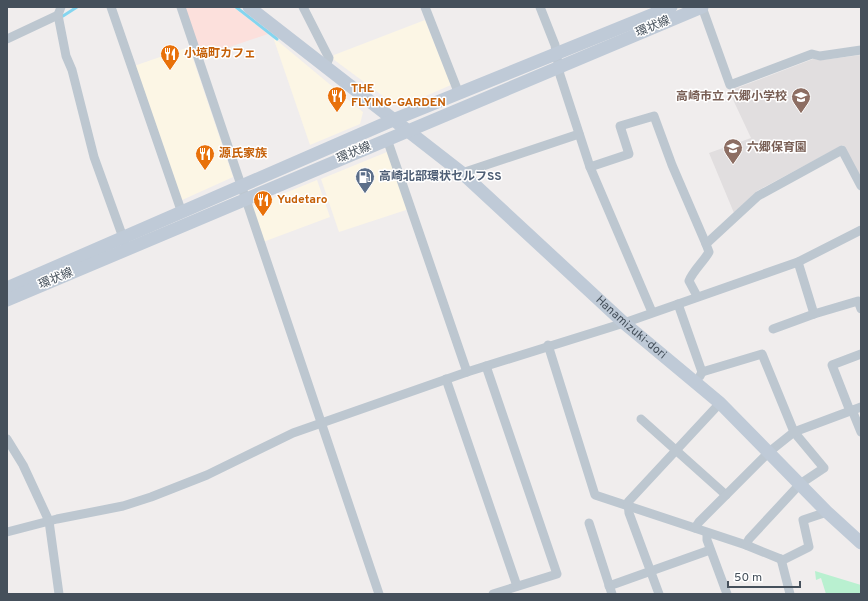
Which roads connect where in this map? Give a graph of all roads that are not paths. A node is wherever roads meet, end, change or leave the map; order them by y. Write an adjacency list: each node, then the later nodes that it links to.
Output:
1 (111, 7): 24 (street)
2 (180, 7): 23 (street)
3 (249, 7): 14 (street, Hanamizuki-dori)
4 (303, 7): 14 (street)
5 (425, 7): 15 (street)
6 (540, 7): 12 (street)
7 (671, 7): 12 (street, 環状線)
8 (702, 7): 11 (street); 13 (street, 環状線)
9 (60, 11): 10 (street); 26 (street)
10 (7, 39)
11 (861, 50)
12 (556, 54): 13 (street); 15 (street, 環状線)
13 (559, 66): 17 (street, 環状線); 18 (street)
14 (325, 68): 16 (street, Hanamizuki-dori)
15 (458, 94): 16 (street, 環状線)
16 (393, 120): 17 (street, Hanamizuki-dori); 23 (street, 環状線)
17 (408, 131): 19 (street, 環状線); 21 (street, Hanamizuki-dori)
18 (579, 134): 20 (street); 21 (street)
19 (387, 139): 23 (street, 環状線); 41 (street)
20 (590, 168): 27 (street); 34 (street)
21 (462, 173): 36 (street, Hanamizuki-dori)
22 (861, 186): 27 (street)
23 (243, 192): 24 (street, 環状線); 26 (street, 環状線); 48 (street)
24 (182, 213): 26 (street, 環状線)
25 (861, 230): 28 (street)
26 (126, 244): 29 (street, 環状線); 31 (street, 環状線)
27 (706, 244): 30 (street)
28 (798, 262): 30 (street); 35 (street)
29 (7, 288)
30 (697, 296): 32 (street)
31 (7, 300)
32 (678, 304): 34 (street); 42 (street)
33 (861, 309): 35 (street)
34 (652, 312): 36 (street)
35 (814, 314): 37 (street)
36 (624, 323): 38 (street); 42 (street, Hanamizuki-dori)
37 (773, 329)
38 (548, 345): 40 (street); 56 (street)
39 (861, 354): 46 (street)
40 (486, 366): 41 (street); 68 (street)
41 (467, 372): 43 (street)
42 (700, 377): 44 (street, Hanamizuki-dori); 49 (street)
43 (446, 379): 48 (street); 68 (street)
44 (720, 403): 52 (street); 53 (street, Hanamizuki-dori)
45 (861, 407): 46 (street)
46 (851, 411): 49 (street); 50 (street)
47 (641, 419): 52 (street)
48 (321, 423): 58 (street); 71 (street)
49 (794, 432): 53 (street); 54 (street)
50 (861, 432)
51 (8, 444): 58 (street)
52 (676, 451): 55 (street); 56 (street)
53 (769, 452): 54 (street, Hanamizuki-dori); 55 (street)
54 (800, 484): 57 (street, Hanamizuki-dori); 64 (street)
55 (726, 495): 60 (street)
56 (628, 506): 60 (street); 67 (street)
57 (827, 512): 63 (street, Hanamizuki-dori); 66 (street)
58 (49, 521): 61 (street); 70 (street)
59 (589, 524): 69 (street)
60 (695, 528): 62 (street)
61 (7, 532)
62 (707, 533): 64 (street); 65 (street)
63 (861, 543)
64 (746, 545): 66 (street)
65 (710, 550): 67 (street); 74 (street)
66 (781, 559): 75 (street)
67 (650, 572): 69 (street); 73 (street)
68 (517, 586): 72 (street)
69 (611, 590)
70 (59, 594)
71 (380, 594)
72 (493, 594)
73 (659, 594)
74 (727, 594)
75 (790, 594)

